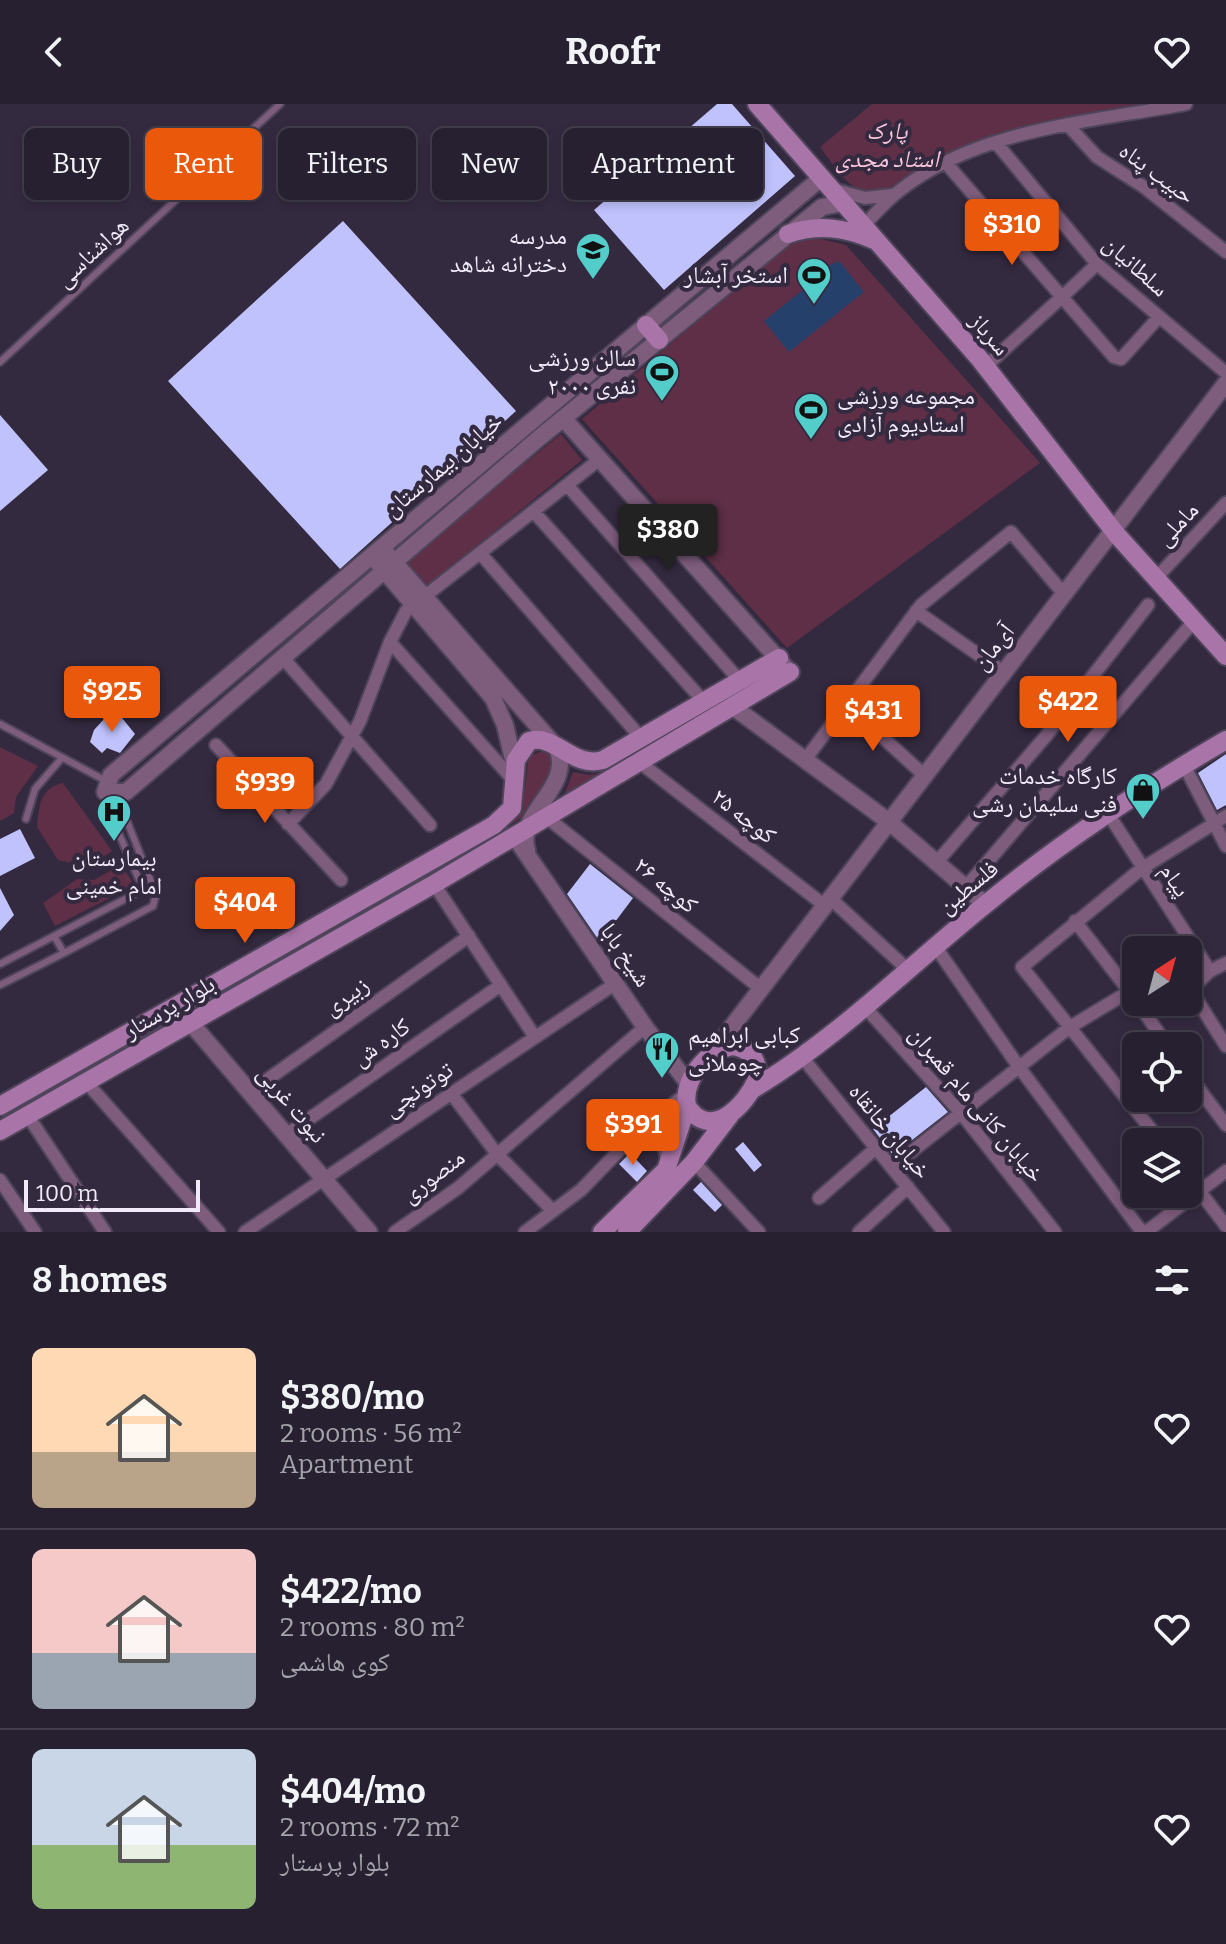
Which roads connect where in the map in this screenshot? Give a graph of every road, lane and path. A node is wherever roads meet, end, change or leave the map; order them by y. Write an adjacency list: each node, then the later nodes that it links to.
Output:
1 (280, 104): 19 (lane, هواشناسی)
2 (757, 104): 7 (main road, سرباز)
3 (1186, 104): 4 (street)
4 (1067, 124): 5 (street); 13 (street, حبیب پناه)
5 (997, 144): 6 (street); 14 (street, سلطانیان)
6 (946, 163): 8 (street); 15 (street)
7 (825, 184): 8 (street); 9 (main road, سرباز); 17 (street, خیابان بیمارستان)
8 (899, 191): 10 (street)
9 (843, 203): 10 (main road, سرباز); 11 (street)
10 (863, 226): 12 (main road, سرباز)
11 (788, 234): 12 (main road); 18 (street)
12 (881, 243): 20 (main road, سرباز)
13 (1226, 252)
14 (1097, 264): 15 (street); 16 (street, سلطانیان)
15 (1062, 297): 16 (street); 20 (street)
16 (1159, 317): 21 (street, سلطانیان)
17 (646, 325): 18 (main road); 29 (street, خیابان بیمارستان)
18 (659, 340): 23 (street)
19 (0, 362)
20 (986, 366): 28 (main road, سرباز)
21 (1226, 373)
22 (1223, 393): 28 (street, آی‌مان)
23 (563, 418): 24 (street); 31 (street)
24 (600, 459): 25 (street); 42 (street)
25 (567, 485): 27 (street); 44 (street)
26 (1226, 503): 32 (street, ماملی)
27 (534, 512): 30 (street); 46 (street)
28 (1114, 528): 32 (main road); 33 (street, آی‌مان); 37 (main road)
29 (377, 552): 31 (street); 51 (street, خیابان بیمارستان)
30 (480, 553): 34 (street); 53 (street)
31 (389, 566): 34 (street); 41 (street)
32 (1159, 575): 39 (main road)
33 (1064, 594): 36 (street); 43 (street, آی‌مان)
34 (419, 600): 38 (street); 48 (street); 50 (street)
35 (1148, 605): 78 (street)
36 (916, 611): 43 (street); 47 (street)
37 (1194, 621): 40 (main road); 82 (street)
38 (390, 642): 52 (street); 63 (street)
39 (1226, 650)
40 (1226, 656)
41 (283, 658): 52 (street); 57 (street)
42 (784, 665): 44 (main road); 45 (main road)
43 (1003, 672): 62 (street, آی‌مان)
44 (741, 682): 45 (main road)
45 (727, 699): 46 (main road); 59 (street); 60 (main road, بلوار پرستار)
46 (705, 703): 53 (main road)
47 (846, 704): 59 (street); 62 (street)
48 (528, 714): 50 (street); 56 (street)
49 (0, 724): 58 (lane)
50 (505, 725): 63 (street)
51 (162, 731): 57 (street); 64 (street, خیابان بیمارستان)
52 (351, 737): 71 (street); 73 (street)
53 (642, 739): 56 (main road)
54 (1226, 740): 61 (main road, فلسطین)
55 (216, 745): 71 (street)
56 (557, 748): 63 (main road); 74 (street)
57 (176, 749): 65 (street)
58 (61, 759): 64 (lane); 69 (lane)
59 (805, 760): 70 (street)
60 (638, 761): 67 (main road, بلوار پرستار); 83 (street, کوچه ۲۵)
61 (1184, 765): 66 (main road, فلسطین); 72 (street)
62 (924, 775): 70 (street, آی‌مان)
63 (515, 776): 101 (main road)
64 (106, 787): 65 (street); 86 (lane)
65 (126, 792): 89 (lane)
66 (1107, 812): 79 (street, پیام); 84 (main road, فلسطین)
67 (545, 816): 74 (main road, بلوار پرستار); 99 (street, کوچه ۲۶)
68 (1226, 816): 72 (street)
69 (26, 819)
70 (888, 821): 78 (street); 83 (street, آی‌مان)
71 (288, 824): 80 (street)
72 (1214, 824): 76 (street); 79 (street)
73 (430, 825)
74 (528, 826): 75 (main road, بلوار پرستار); 77 (street)
75 (499, 843): 77 (street); 81 (main road, بلوار پرستار)
76 (1226, 846)
77 (527, 850): 96 (street, شیخ بابا)
78 (937, 862): 82 (street)
79 (1141, 869): 85 (street); 93 (street, پیام)
80 (341, 880)
81 (434, 884): 87 (street); 104 (main road, بلوار پرستار)
82 (966, 887): 84 (street)
83 (827, 902): 92 (street, کوچه ۲۵); 99 (street, آی‌مان)
84 (985, 904): 88 (main road, فلسطین)
85 (1075, 921): 94 (street); 106 (street)
86 (54, 936): 89 (lane); 91 (lane)
87 (469, 936): 98 (street); 114 (street, زبیری)
88 (935, 946): 92 (main road, فلسطین); 111 (street)
89 (64, 953): 97 (lane)
90 (1226, 963): 93 (street)
91 (0, 964)
92 (907, 969): 100 (main road, فلسطین)
93 (1210, 971): 95 (street)
94 (1122, 979)
95 (1202, 979)
96 (616, 983): 105 (street, شیخ بابا); 107 (street, توتونچی)
97 (0, 985)
98 (501, 985): 107 (street); 126 (street, کاره ش)
99 (760, 988): 109 (street, آی‌مان)
100 (864, 1006): 110 (main road, فلسطین); 119 (street, خیابان کانی مام قمبران)
101 (178, 1007): 104 (main road, نبوت غربی); 118 (main road)
102 (1122, 1007): 106 (street)
103 (1202, 1010): 108 (street)
104 (190, 1022): 112 (main road, بلوار پرستار); 114 (street, نبوت غربی)
105 (645, 1027): 117 (street, شیخ بابا); 128 (street, منصوری)
106 (1070, 1027): 111 (street); 124 (street)
107 (535, 1037): 115 (street, توتونچی)
108 (1226, 1046)
109 (711, 1054): 113 (main road); 117 (main road)
110 (802, 1057): 113 (main road, فلسطین); 127 (street, خیابان خانقاه)
111 (1019, 1067): 119 (street); 155 (street)
112 (87, 1083): 121 (main road, بلوار پرستار); 144 (street)
113 (753, 1089): 120 (main road)
114 (250, 1092): 126 (street, نبوت غربی)
115 (451, 1093): 128 (street); 133 (street, توتونچی)
116 (1202, 1093): 123 (street)
117 (687, 1095): 120 (main road); 122 (street); 131 (main road)
118 (0, 1106)
119 (961, 1113): 130 (street); 154 (street, خیابان کانی مام قمبران)
120 (730, 1115): 129 (main road)
121 (28, 1116): 125 (main road, بلوار پرستار); 143 (street)
122 (645, 1124): 131 (street); 140 (street)
123 (1226, 1125)
124 (1150, 1128)
125 (0, 1131)
126 (286, 1135): 133 (street, نبوت غربی)
127 (876, 1148): 130 (street, خیابان خانقاه); 138 (street)
128 (497, 1154): 140 (street); 147 (street, منصوری)
129 (694, 1162): 150 (main road); 151 (street)
130 (892, 1167): 135 (street, خیابان خانقاه)
131 (666, 1170): 149 (main road)
132 (1226, 1171): 136 (street)
133 (324, 1179): 145 (street, توتونچی); 146 (street, نبوت غربی)
134 (0, 1180): 142 (street)
135 (908, 1187): 152 (street); 153 (street, خیابان خانقاه)
136 (1202, 1189)
137 (1202, 1195): 141 (street)
138 (819, 1198)
139 (1176, 1208): 155 (street)
140 (551, 1209): 148 (street)
141 (1226, 1226)
142 (35, 1232)
143 (105, 1232)
144 (219, 1232)
145 (245, 1232)
146 (369, 1232)
147 (395, 1232)
148 (525, 1232)
149 (602, 1232)
150 (627, 1232)
151 (759, 1232)
152 (859, 1232)
153 (944, 1232)
154 (1055, 1232)
155 (1144, 1232)

